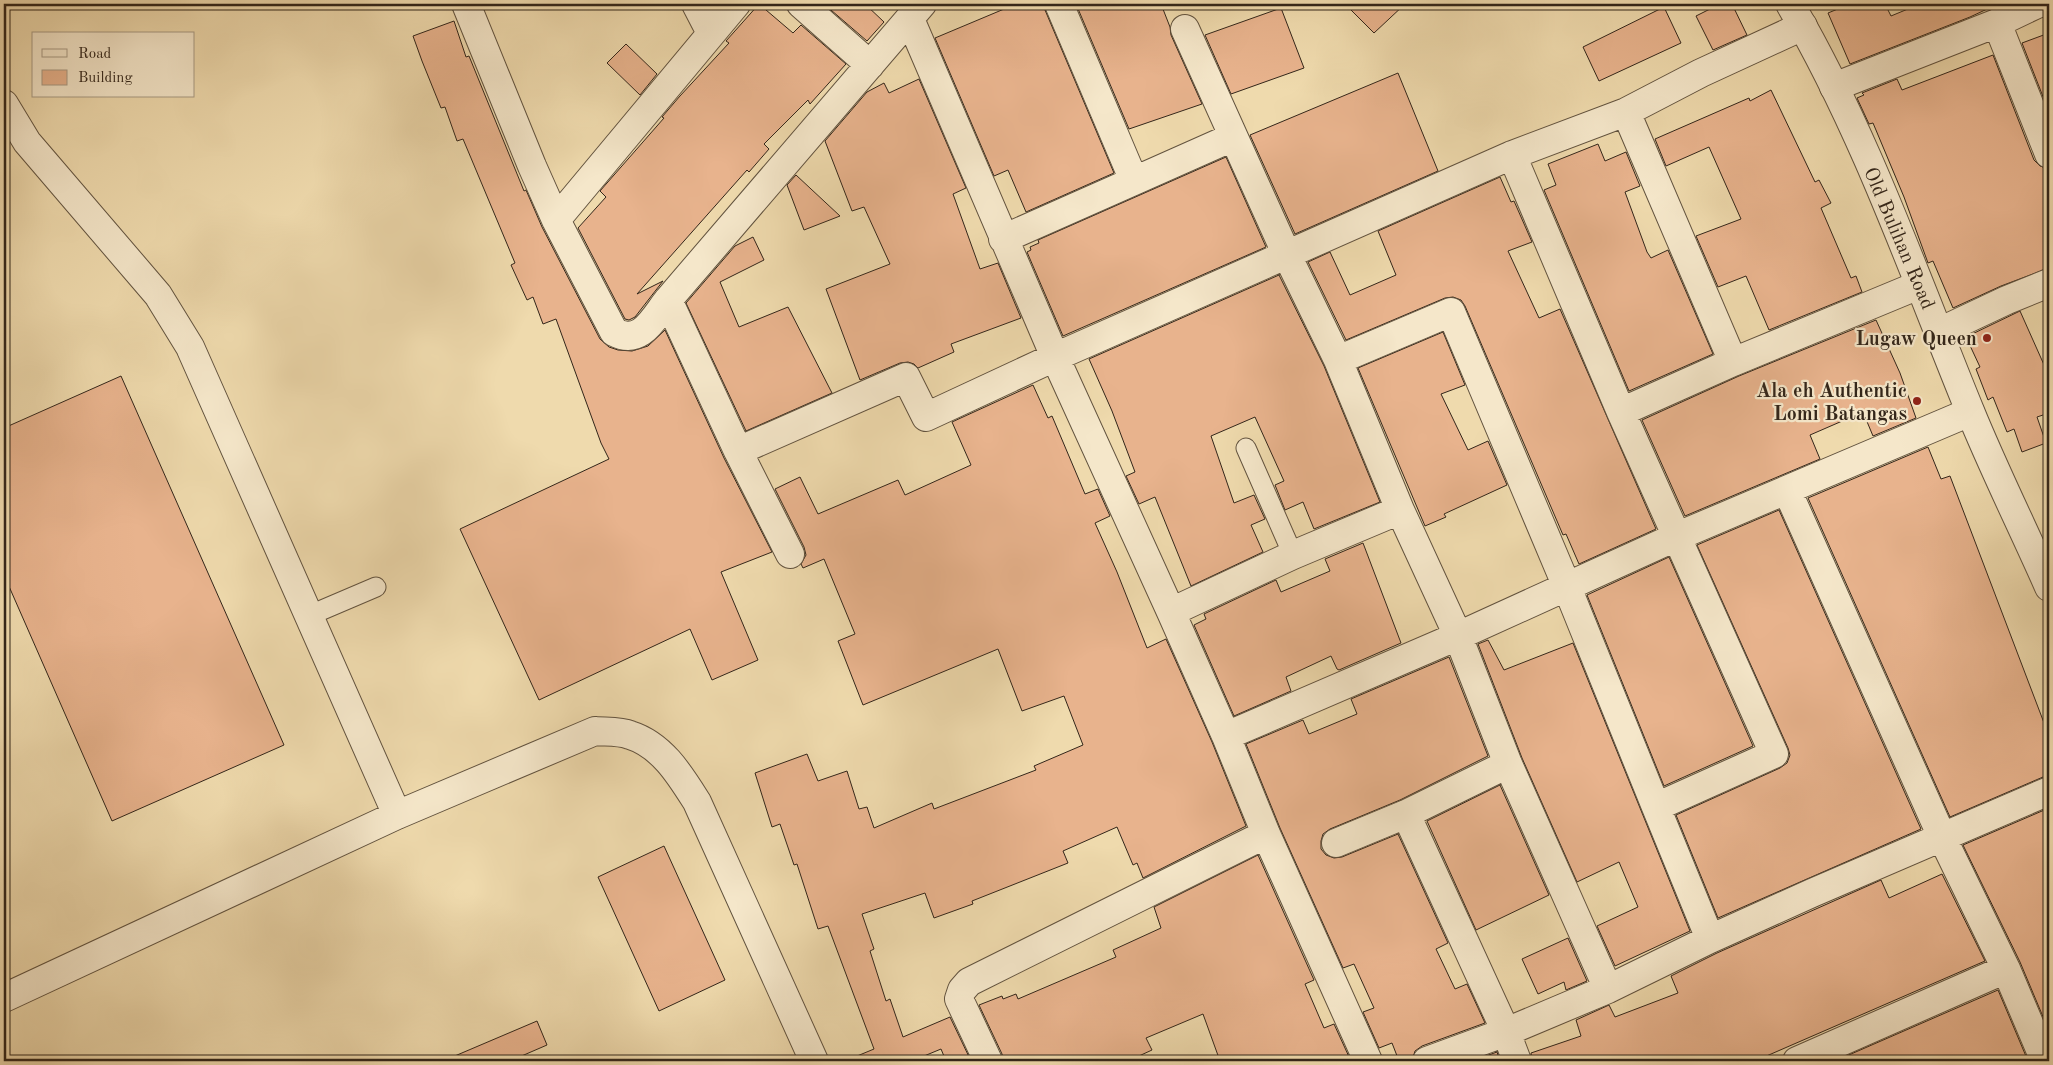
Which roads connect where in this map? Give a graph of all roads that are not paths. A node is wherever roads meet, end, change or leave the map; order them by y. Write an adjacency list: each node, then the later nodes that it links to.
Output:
1 (466, 4): 20 (street)
2 (696, 4): 11 (street)
3 (736, 4): 11 (street)
4 (800, 4): 12 (street)
5 (1059, 4): 19 (street)
6 (2038, 4): 9 (street)
7 (916, 11): 12 (street); 21 (street)
8 (1796, 15): 13 (street, Old Bulihan Road); 15 (street)
9 (1997, 23): 13 (street); 17 (street)
10 (1185, 29): 16 (street)
11 (711, 34): 20 (street)
12 (870, 65): 25 (street)
13 (1834, 87): 24 (street, Old Bulihan Road)
14 (4, 104): 43 (street)
15 (1626, 112): 18 (street); 29 (street)
16 (1233, 137): 19 (street); 22 (street)
17 (2049, 154)
18 (1512, 155): 22 (street); 30 (street)
19 (1134, 181): 21 (street)
20 (556, 220): 25 (street)
21 (1004, 239): 27 (street)
22 (1286, 253): 27 (street); 28 (street)
23 (2049, 282): 26 (street)
24 (1920, 285): 26 (street, Old Bulihan Road); 29 (street)
25 (668, 300): 33 (street)
26 (1939, 332): 31 (street, Old Bulihan Road)
27 (1054, 356): 33 (street); 42 (street)
28 (1338, 360): 35 (street); 41 (street)
29 (1733, 362): 30 (street)
30 (1621, 412): 36 (street)
31 (1970, 412): 34 (street); 39 (street, Old Bulihan Road)
32 (1246, 448): 38 (lane)
33 (738, 451): 37 (street)
34 (1787, 490): 36 (street); 52 (street)
35 (1400, 510): 38 (street); 44 (street)
36 (1678, 536): 41 (street); 48 (street)
37 (790, 554)
38 (1293, 555): 42 (street)
39 (2046, 571)
40 (376, 587): 43 (lane)
41 (1567, 587): 44 (street); 48 (street)
42 (1171, 612): 45 (street)
43 (308, 616): 50 (street)
44 (1458, 636): 45 (street); 46 (street)
45 (1226, 736): 51 (street)
46 (1508, 764): 49 (street); 56 (street)
47 (2049, 792): 52 (street)
48 (1656, 807): 54 (street)
49 (1406, 814): 53 (street); 58 (street)
50 (397, 815): 57 (street); 59 (street)
51 (1266, 834): 60 (street); 61 (street)
52 (1942, 837): 54 (street); 55 (street)
53 (1336, 842)
54 (1710, 939): 56 (street)
55 (2006, 969): 64 (street); 65 (street)
56 (1608, 989): 58 (street)
57 (4, 998)
58 (1506, 1032): 62 (street); 63 (street)
59 (814, 1061)
60 (988, 1061)
61 (1368, 1061)
62 (1427, 1061)
63 (1517, 1061)
64 (1798, 1061)
65 (2045, 1061)

